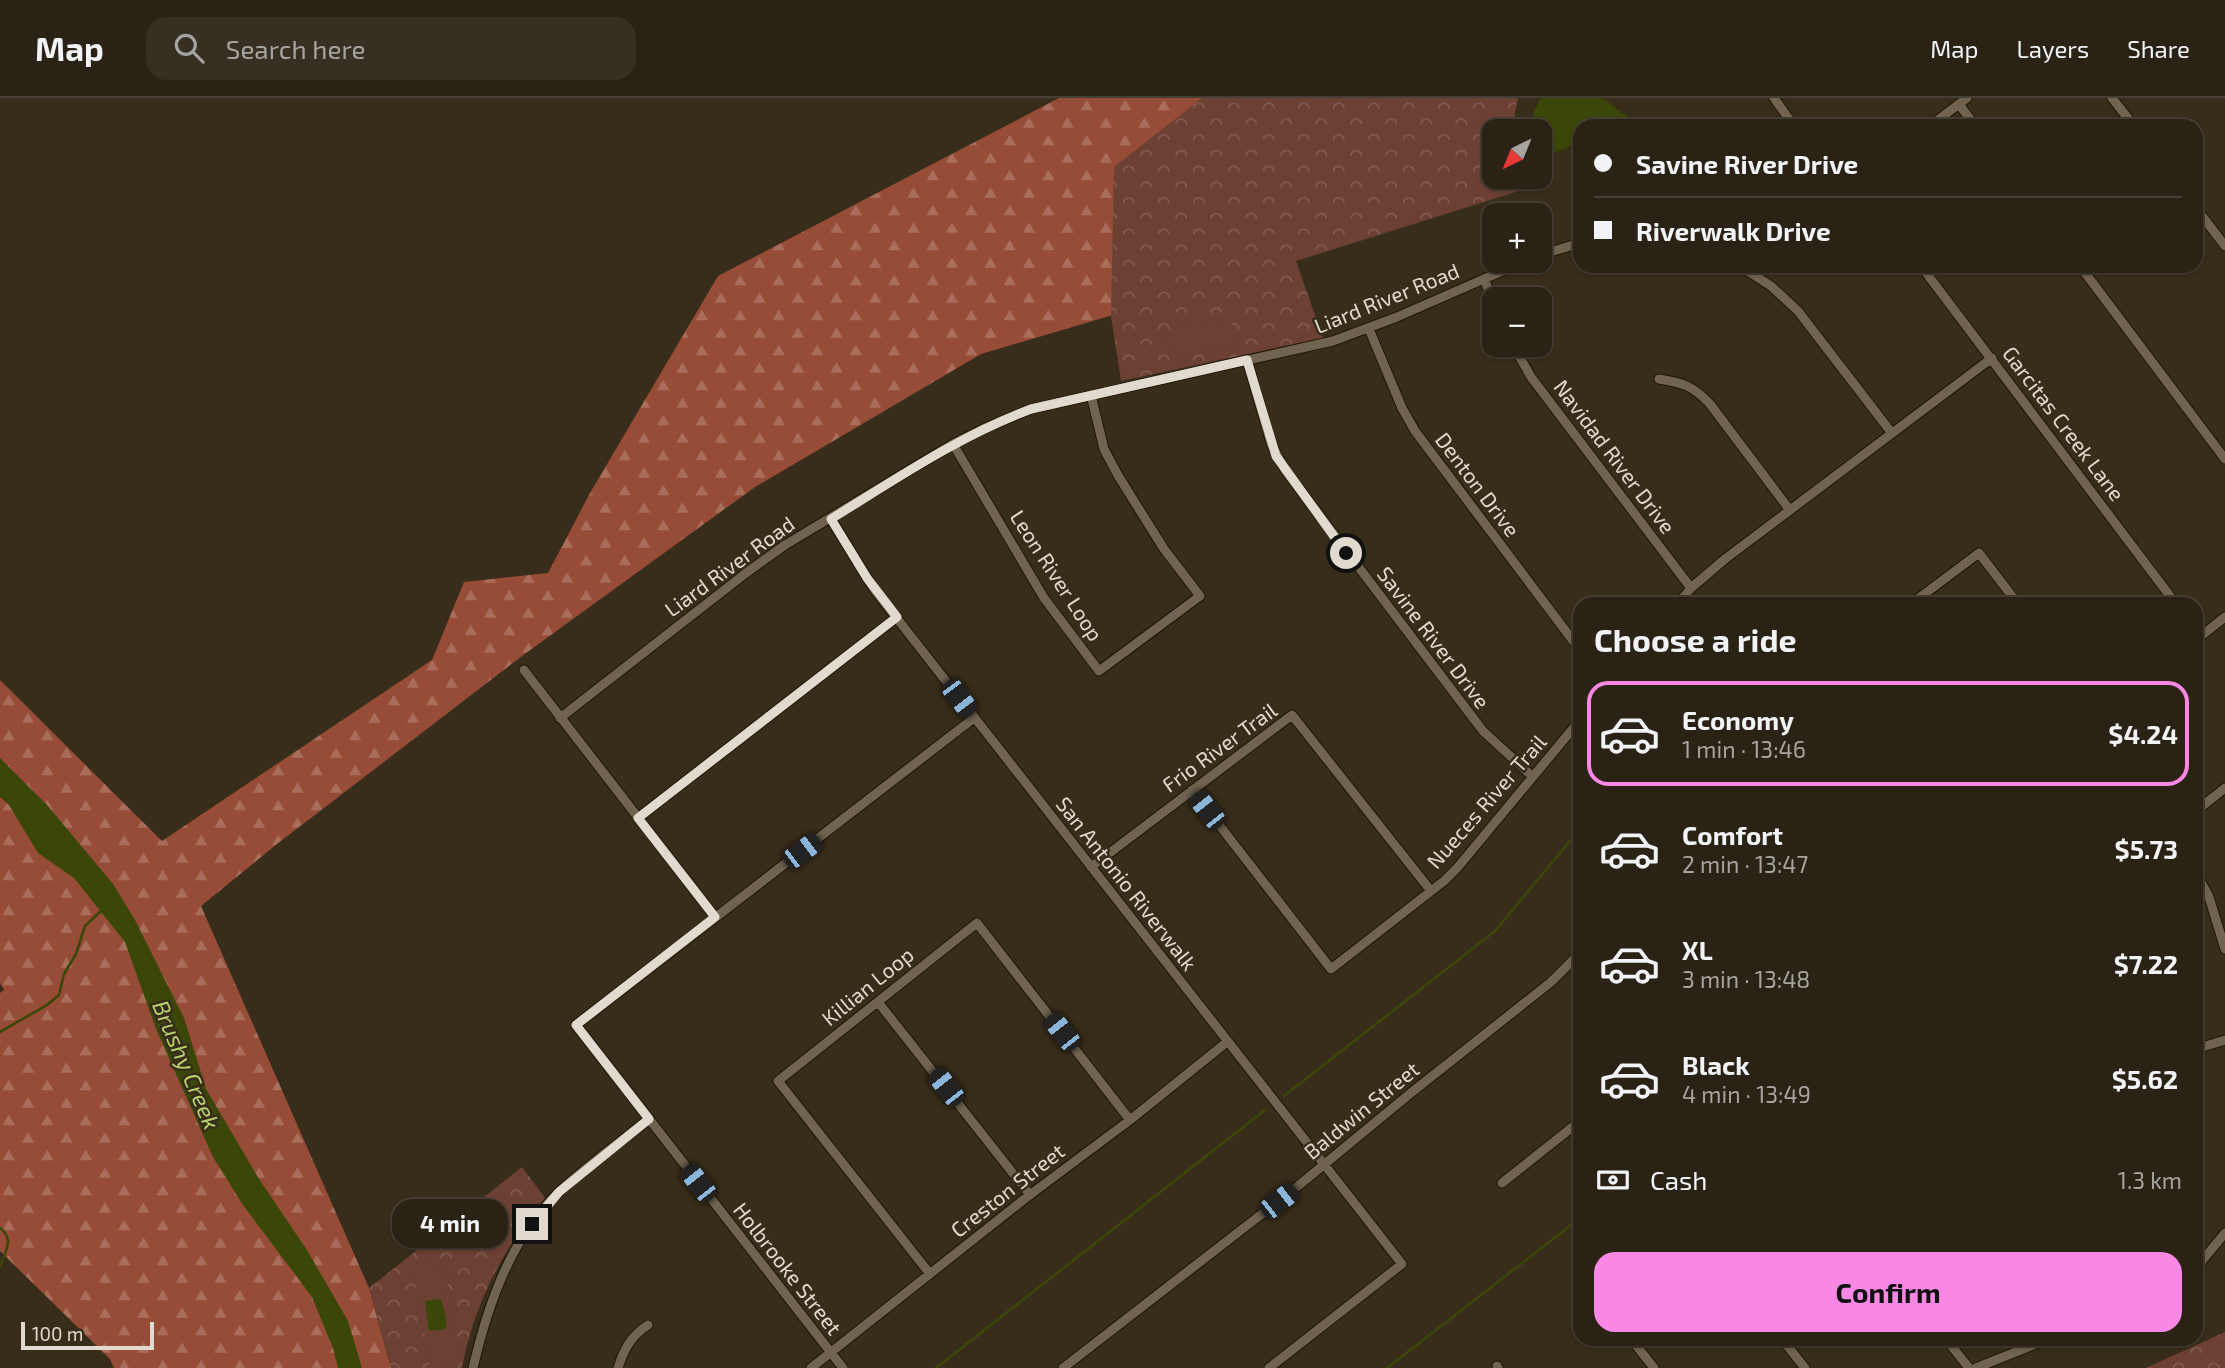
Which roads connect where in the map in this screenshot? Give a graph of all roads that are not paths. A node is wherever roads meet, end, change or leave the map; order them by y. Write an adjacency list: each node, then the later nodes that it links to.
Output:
1 (1774, 98): 4 (street)
2 (2112, 98): 7 (street)
3 (1963, 101): 5 (street); 6 (street)
4 (1789, 119)
5 (1939, 119)
6 (1972, 119)
7 (2128, 119)
8 (2203, 217): 10 (street)
9 (1573, 245): 11 (street)
10 (2225, 246)
11 (1552, 251)
12 (1498, 273): 16 (street, Liard River Road)
13 (1751, 273): 24 (street)
14 (1926, 273): 20 (street, Garcitas Creek Lane)
15 (2085, 273): 26 (street)
16 (1484, 279): 17 (street); 18 (street, Liard River Road)
17 (1487, 287)
18 (1369, 329): 21 (street, Liard River Road); 37 (street, Denton Drive)
19 (1520, 357): 29 (street, Navidad River Drive)
20 (1992, 358): 24 (street); 33 (street, Garcitas Creek Lane)
21 (1247, 360): 23 (street, Liard River Road); 42 (street, Savine River Drive)
22 (1659, 379): 27 (street)
23 (1091, 395): 25 (street, Liard River Road); 25 (street, Leon River Loop)
24 (1891, 432): 27 (street)
25 (953, 444): 28 (street, Liard River Road)
26 (2225, 459)
27 (1789, 509): 29 (street)
28 (831, 519): 34 (street, San Antonio Riverwalk); 39 (street, Liard River Road)
29 (1692, 587): 30 (street)
30 (1684, 597)
31 (1921, 597): 32 (street)
32 (2013, 597)
33 (2171, 597)
34 (897, 617): 40 (street, San Antonio Riverwalk); 46 (street)
35 (2225, 617): 36 (street)
36 (2203, 632)
37 (1573, 641)
38 (524, 670): 39 (street)
39 (560, 718): 46 (street)
40 (974, 718): 47 (street, San Antonio Riverwalk); 50 (street)
41 (1573, 728): 42 (street, Nueces River Trail)
42 (1533, 777): 49 (street, Nueces River Trail)
43 (2225, 788): 45 (street)
44 (1192, 790): 47 (street, Frio River Trail); 49 (street, Frio River Trail); 49 (street, Nueces River Trail)
45 (2203, 805)
46 (638, 818): 50 (street)
47 (1091, 867): 55 (street, San Antonio Riverwalk)
48 (2203, 886): 51 (street)
49 (1431, 891)
50 (715, 917): 57 (street, Holbrooke Street)
51 (2225, 949)
52 (1573, 960): 60 (street, Baldwin Street)
53 (878, 1002): 58 (street, Killian Loop); 62 (street); 65 (street, Killian Loop)
54 (2225, 1040): 56 (street)
55 (1227, 1042): 58 (street, Creston Street); 60 (street, San Antonio Riverwalk)
56 (2203, 1047)
57 (649, 1119): 71 (street, Holbrooke Street); 72 (street)
58 (1130, 1120): 62 (street, Creston Street)
59 (1573, 1127): 61 (street)
60 (1324, 1165): 76 (street, Baldwin Street); 77 (street, San Antonio Riverwalk)
61 (1502, 1183)
62 (1030, 1195): 65 (street, Creston Street)
63 (2225, 1233): 64 (street)
64 (2203, 1260)
65 (930, 1274): 71 (street, Creston Street)
66 (648, 1325): 73 (street)
67 (1637, 1346): 78 (street)
68 (1788, 1346): 79 (street)
69 (1952, 1346): 80 (street)
70 (2031, 1346): 81 (street)
71 (831, 1353): 74 (street, Creston Street); 75 (street, Holbrooke Street)
72 (473, 1368)
73 (618, 1368)
74 (811, 1368)
75 (842, 1368)
76 (1063, 1368)
77 (1269, 1368)
78 (1654, 1368)
79 (1805, 1368)
80 (1969, 1368)
81 (1976, 1368)

